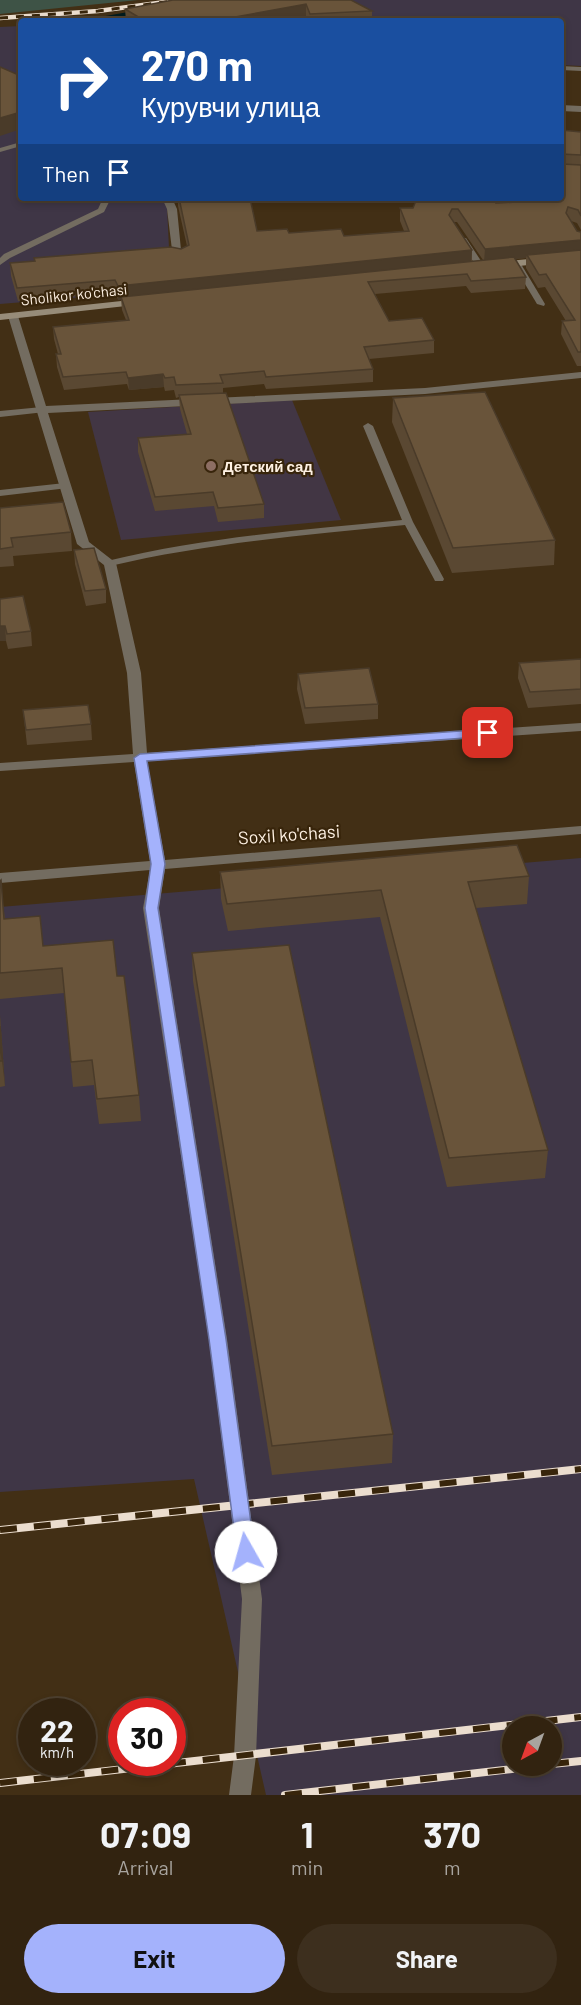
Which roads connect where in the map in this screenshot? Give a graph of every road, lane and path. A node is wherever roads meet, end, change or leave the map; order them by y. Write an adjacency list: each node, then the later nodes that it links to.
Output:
1 (564, 68): 2 (lane)
2 (581, 69)
3 (564, 108): 4 (street)
4 (581, 109)
5 (18, 145): 6 (lane)
6 (0, 150)
7 (106, 201): 10 (lane)
8 (168, 201): 12 (street)
9 (460, 234): 15 (lane)
10 (4, 253): 13 (lane)
11 (581, 257): 14 (street)
12 (178, 258)
13 (0, 263)
14 (516, 263): 15 (street); 18 (lane)
15 (481, 267): 16 (street)
16 (469, 268)
17 (154, 300): 19 (street, Sholikor ko'chasi)
18 (542, 304)
19 (6, 316): 21 (street)
20 (581, 375): 21 (street)
21 (42, 410): 22 (lane); 24 (street)
22 (0, 414)
23 (368, 426): 26 (lane)
24 (65, 486): 25 (lane); 27 (street)
25 (0, 493)
26 (408, 522): 27 (lane); 28 (lane)
27 (110, 562): 30 (street)
28 (439, 579)
29 (581, 727): 30 (street)
30 (140, 758): 31 (street); 33 (street)
31 (0, 767)
32 (581, 830): 33 (street, Soxil ko'chasi)
33 (158, 864): 34 (street, Soxil ko'chasi); 35 (street)
34 (0, 879)
35 (240, 1795)

